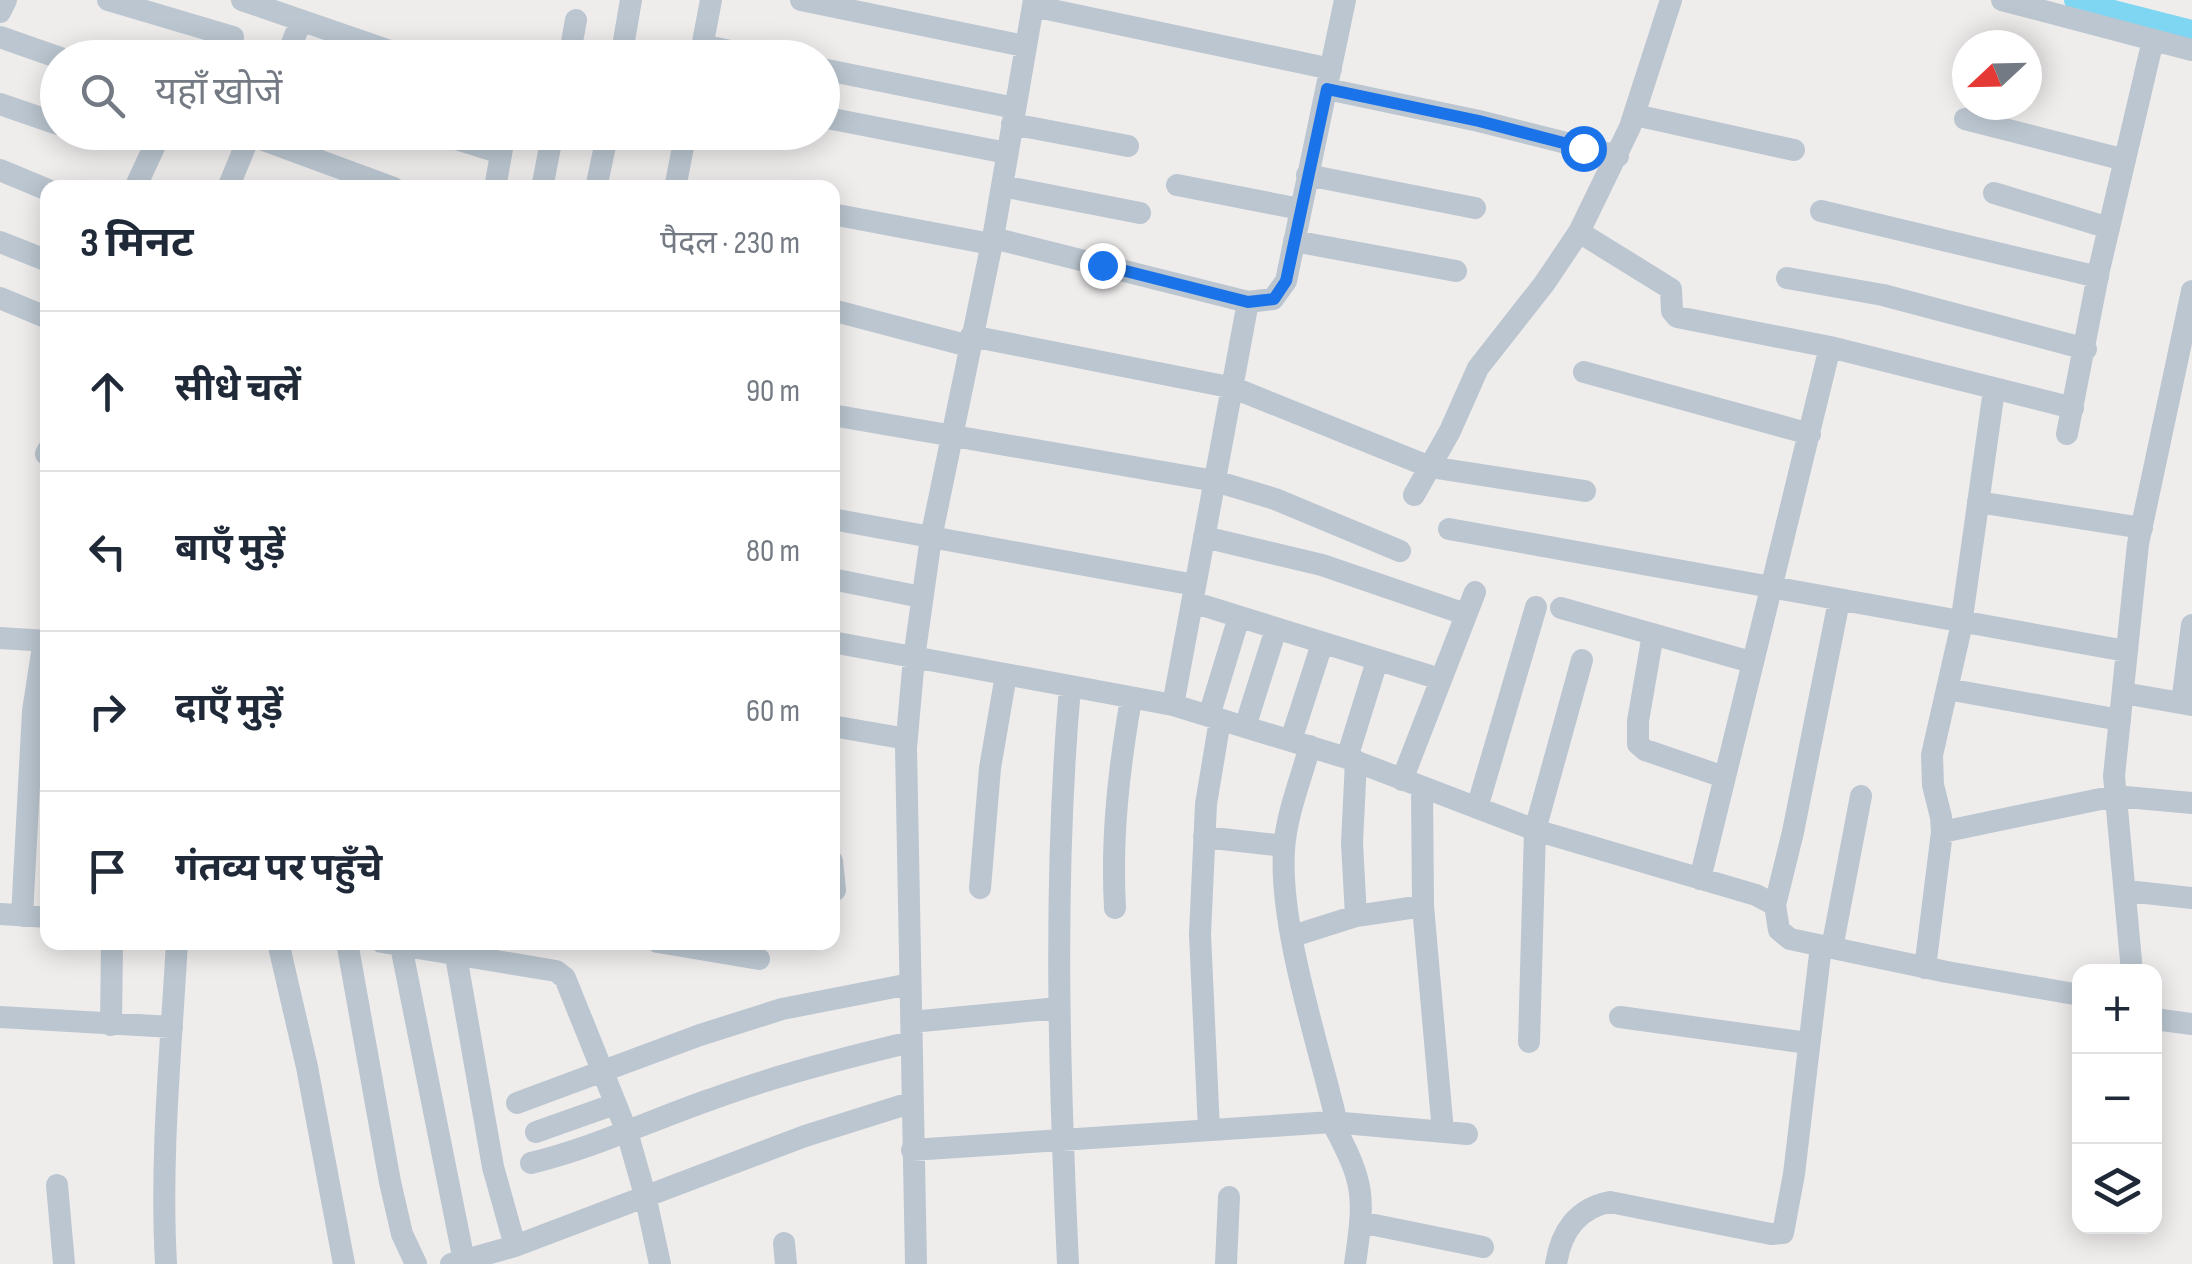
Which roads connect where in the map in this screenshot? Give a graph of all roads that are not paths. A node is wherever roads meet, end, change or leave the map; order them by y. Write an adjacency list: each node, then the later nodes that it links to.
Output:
1 (6, 0): 11 (street)
2 (108, 0): 15 (street)
3 (631, 0): 19 (street)
4 (711, 0): 20 (street)
5 (801, 0): 22 (street)
6 (1344, 0): 26 (street)
7 (1670, 0): 28 (street)
8 (2002, 0): 21 (street)
9 (257, 2): 13 (street)
10 (1033, 3): 22 (street); 26 (street)
11 (0, 12)
12 (576, 20): 18 (street)
13 (302, 21): 16 (street); 17 (street)
14 (0, 37): 24 (street)
15 (233, 37)
16 (294, 40)
17 (357, 40)
18 (572, 40)
19 (624, 40)
20 (703, 40)
21 (2153, 40): 23 (street); 44 (street)
22 (1024, 46): 29 (street)
23 (2192, 50)
24 (40, 51)
25 (840, 74): 29 (street)
26 (1329, 79): 43 (street); 46 (street)
27 (0, 104): 30 (street)
28 (1634, 115): 41 (street); 43 (street)
29 (1013, 116): 33 (street); 42 (street)
30 (40, 118)
31 (1973, 120): 44 (street)
32 (840, 121): 42 (street)
33 (1128, 146)
34 (153, 150): 47 (street)
35 (244, 150): 48 (street)
36 (293, 150): 49 (street)
37 (502, 150): 50 (street)
38 (549, 150): 51 (street)
39 (604, 150): 52 (street)
40 (684, 150): 53 (street)
41 (1794, 150)
42 (1007, 153): 55 (street)
43 (1618, 156): 64 (street)
44 (2125, 160): 63 (street)
45 (0, 170): 56 (street)
46 (1308, 175): 58 (street); 59 (street)
47 (139, 180)
48 (231, 180)
49 (373, 180)
50 (497, 180)
51 (544, 180)
52 (598, 180)
53 (681, 180)
54 (1177, 185): 59 (street)
55 (1002, 186): 60 (street); 65 (street)
56 (40, 187)
57 (1994, 192): 63 (street)
58 (1475, 208)
59 (1300, 210): 67 (street)
60 (1140, 212)
61 (1821, 212): 70 (street)
62 (840, 215): 65 (street)
63 (2109, 228): 70 (street)
64 (1580, 232): 78 (street); 88 (street)
65 (992, 241): 74 (street); 77 (street)
66 (0, 242): 68 (street)
67 (1294, 242): 69 (street); 74 (street)
68 (40, 257)
69 (1456, 271)
70 (2098, 277): 79 (street)
71 (1788, 278): 79 (street)
72 (2192, 291): 94 (street)
73 (0, 298): 76 (street)
74 (1248, 302): 81 (street)
75 (840, 312): 77 (street)
76 (40, 315)
77 (970, 341): 81 (street); 85 (street)
78 (1830, 347): 82 (street); 86 (street)
79 (2086, 348): 83 (street)
80 (1584, 372): 86 (street)
81 (1234, 388): 88 (street); 89 (street)
82 (1994, 390): 83 (street); 92 (street)
83 (2073, 408): 87 (street)
84 (840, 415): 85 (street)
85 (953, 434): 89 (street); 97 (street)
86 (1810, 434): 100 (street)
87 (2067, 434)
88 (1430, 467): 90 (street); 91 (street)
89 (1215, 481): 96 (street); 98 (street)
90 (1586, 491)
91 (1414, 495)
92 (1978, 502): 94 (street); 109 (street)
93 (840, 520): 97 (street)
94 (2142, 528): 117 (street)
95 (1449, 529): 100 (street)
96 (1204, 536): 102 (street); 107 (street)
97 (932, 538): 102 (street); 103 (street)
98 (1400, 551)
99 (840, 580): 103 (street)
100 (1770, 589): 104 (street); 121 (street)
101 (1475, 592): 107 (street)
102 (1194, 594): 108 (street); 129 (street)
103 (921, 598): 118 (street)
104 (1839, 601): 109 (street); 152 (street)
105 (1536, 607): 143 (street)
106 (1561, 608): 112 (street)
107 (1465, 614): 124 (street)
108 (1240, 618): 111 (street); 131 (street)
109 (1962, 622): 117 (street); 126 (street)
110 (2192, 625): 130 (street)
111 (1276, 630): 116 (street); 134 (street)
112 (1652, 634): 121 (street); 138 (street)
113 (0, 638): 114 (street)
114 (40, 641)
115 (840, 644): 118 (street)
116 (1322, 644): 120 (street); 136 (street)
117 (2126, 651): 127 (street)
118 (914, 658): 122 (street); 135 (street)
119 (1582, 660): 144 (street)
120 (1377, 661): 124 (street); 137 (street)
121 (1751, 662): 138 (street)
122 (1006, 675): 125 (street); 149 (street)
123 (40, 676): 155 (street)
124 (1440, 679): 139 (street)
125 (1070, 688): 128 (street); 175 (street)
126 (1947, 689): 132 (street); 145 (street)
127 (2123, 693): 130 (street); 132 (street)
128 (1131, 699): 129 (street); 154 (street)
129 (1174, 704): 131 (street)
130 (2187, 704)
131 (1214, 718): 134 (street); 146 (street)
132 (2120, 720): 141 (street)
133 (840, 727): 135 (street)
134 (1245, 727): 136 (street)
135 (906, 739): 173 (street)
136 (1300, 743): 137 (street); 147 (street)
137 (1351, 760): 139 (street); 156 (street)
138 (1724, 778): 148 (street)
139 (1412, 784): 143 (street); 153 (street)
140 (1860, 796): 159 (street)
141 (2116, 796): 142 (street); 145 (street); 150 (street)
142 (2192, 803)
143 (1477, 808): 144 (street)
144 (1535, 830): 148 (street); 183 (street)
145 (1942, 832): 172 (street)
146 (1204, 836): 147 (street); 190 (street)
147 (1284, 846): 158 (street)
148 (1700, 878): 152 (street)
149 (980, 888)
150 (2127, 891): 151 (street); 170 (street)
151 (2192, 898)
152 (1775, 905): 159 (street)
153 (1423, 906): 156 (street); 193 (street)
154 (1115, 908)
155 (11, 915): 157 (street)
156 (1356, 916): 158 (street)
157 (40, 917)
158 (1293, 936): 189 (street)
159 (1826, 947): 172 (street); 184 (street)
160 (112, 950): 180 (street)
161 (177, 950): 181 (street)
162 (280, 950): 207 (street)
163 (349, 950): 208 (street)
164 (393, 950): 204 (street)
165 (424, 950): 168 (street)
166 (532, 950): 171 (street)
167 (706, 950): 169 (street)
168 (456, 956): 171 (street); 202 (street)
169 (759, 959)
170 (2132, 964)
171 (528, 966): 185 (street)
172 (1925, 968): 174 (street)
173 (910, 984): 182 (street); 185 (street)
174 (2072, 994)
175 (1059, 1008): 182 (street); 195 (street)
176 (0, 1016): 180 (street)
177 (1620, 1017): 184 (street)
178 (2162, 1021): 179 (street)
179 (2192, 1024)
180 (110, 1025): 181 (street)
181 (172, 1026): 206 (street)
182 (911, 1032): 186 (street); 192 (street)
183 (1530, 1042)
184 (1808, 1043): 214 (street)
185 (602, 1072): 187 (street); 188 (street)
186 (913, 1102): 196 (street); 199 (street)
187 (517, 1103)
188 (615, 1104): 191 (street); 192 (street)
189 (1332, 1122): 190 (street); 193 (street); 201 (street)
190 (1209, 1130): 195 (street)
191 (536, 1132)
192 (627, 1132): 197 (street); 199 (street)
193 (1443, 1132): 194 (street)
194 (1468, 1134)
195 (1063, 1138): 196 (street); 211 (street)
196 (912, 1150): 210 (street)
197 (531, 1163)
198 (56, 1185): 205 (street)
199 (645, 1195): 202 (street); 209 (street)
200 (1229, 1197): 212 (street)
201 (1360, 1222): 203 (street); 213 (street)
202 (515, 1246): 204 (street)
203 (1483, 1247)
204 (468, 1262)
205 (64, 1264)
206 (166, 1264)
207 (344, 1264)
208 (416, 1264)
209 (660, 1264)
210 (916, 1264)
211 (1068, 1264)
212 (1226, 1264)
213 (1355, 1264)
214 (1556, 1264)

